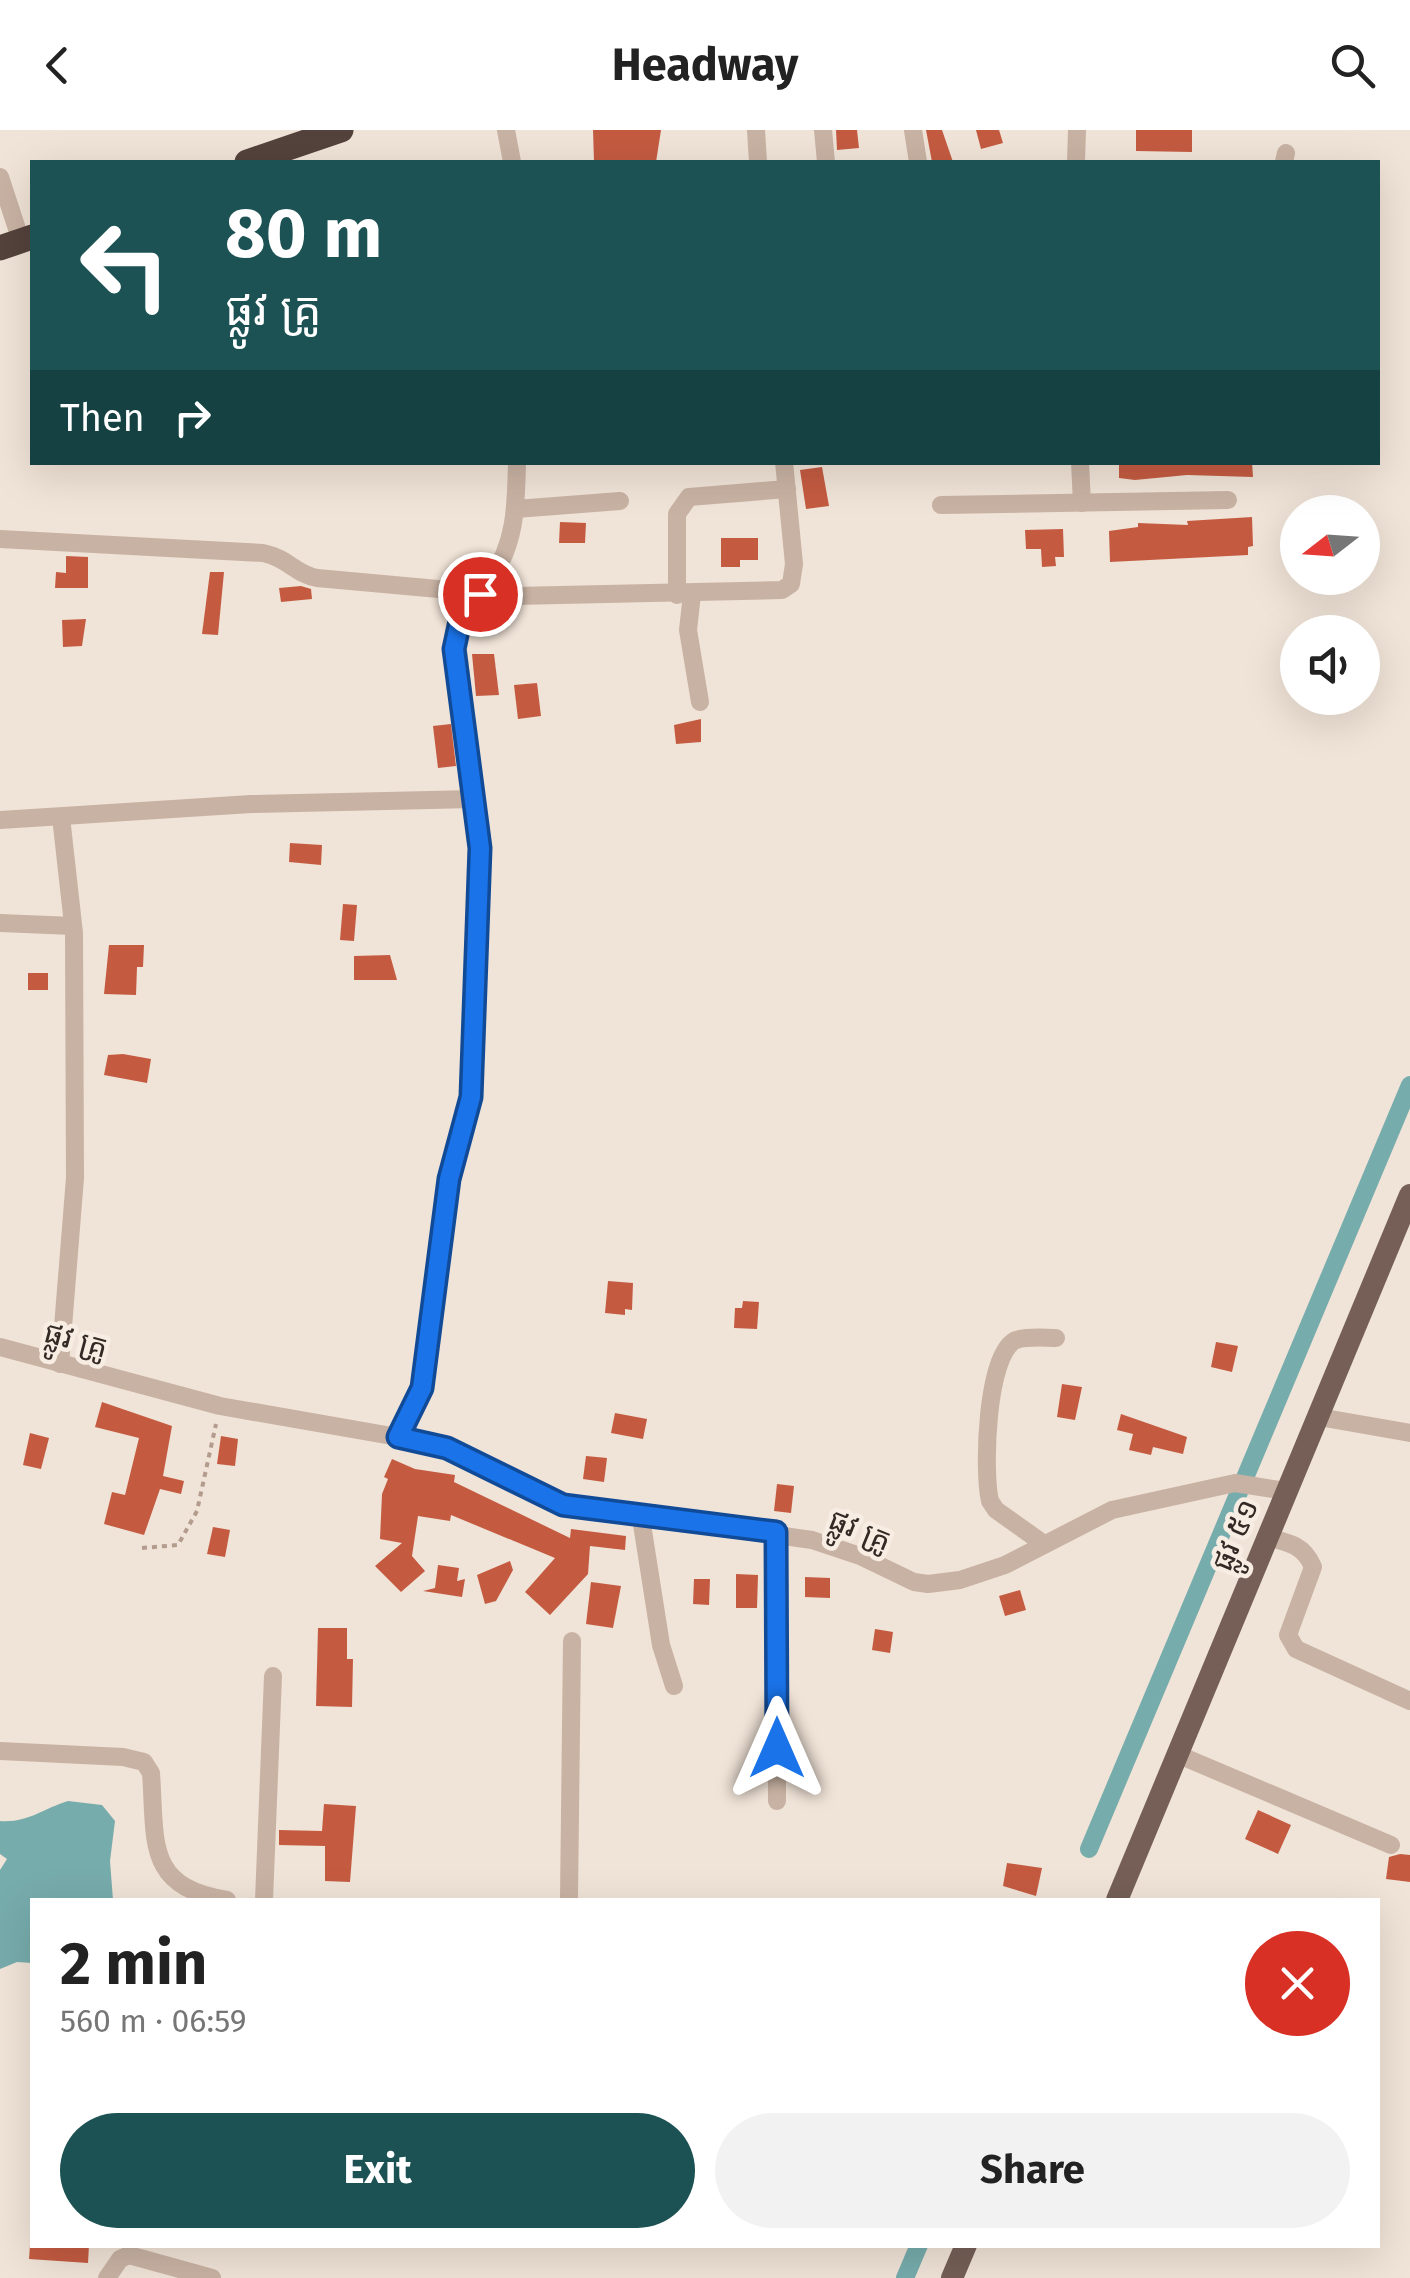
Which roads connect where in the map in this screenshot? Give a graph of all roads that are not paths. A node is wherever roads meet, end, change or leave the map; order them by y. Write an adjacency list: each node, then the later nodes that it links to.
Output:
1 (341, 130): 7 (highway)
2 (506, 130): 8 (street)
3 (756, 130): 9 (street)
4 (824, 130): 10 (street)
5 (912, 130): 11 (street)
6 (1078, 130): 12 (street)
7 (254, 160)
8 (512, 160)
9 (758, 160)
10 (826, 160)
11 (918, 160)
12 (1076, 160)
13 (0, 177): 14 (street)
14 (18, 242)
15 (517, 465): 23 (street)
16 (784, 465): 18 (street)
17 (1080, 465): 21 (street)
18 (787, 489): 26 (street); 26 (street)
19 (1228, 500): 21 (street)
20 (620, 501): 23 (street)
21 (1082, 503): 22 (street)
22 (942, 506)
23 (516, 509): 25 (street)
24 (0, 539): 25 (street)
25 (480, 594): 26 (street); 28 (street)
26 (684, 595): 27 (street)
27 (700, 702)
28 (474, 799): 29 (street); 39 (street)
29 (61, 817): 30 (street); 32 (street)
30 (0, 820)
31 (0, 923): 32 (street)
32 (73, 926): 36 (street)
33 (1410, 1195): 37 (main road, ផ្លូវ ៥១)
34 (1056, 1338): 44 (street)
35 (0, 1347): 36 (street, ផ្លូវ គ្រូ)
36 (60, 1364): 39 (street, ផ្លូវ គ្រូ)
37 (1318, 1418): 38 (street); 40 (main road, ផ្លូវ ៥១)
38 (1410, 1433)
39 (398, 1437): 41 (street, ផ្លូវ គ្រូ)
40 (1278, 1489): 43 (main road, ផ្លូវ ៥១); 44 (street, ផ្លូវ គ្រូ)
41 (641, 1518): 42 (street, ផ្លូវ គ្រូ); 47 (street)
42 (776, 1532): 44 (street, ផ្លូវ គ្រូ); 51 (street)
43 (1266, 1537): 48 (street); 50 (main road, ផ្លូវ ៥១)
44 (1044, 1544)
45 (572, 1642): 55 (street)
46 (273, 1676): 54 (street)
47 (674, 1686)
48 (1410, 1701)
49 (0, 1751): 53 (street)
50 (1178, 1755): 52 (street); 56 (main road, ផ្លូវ ៥១)
51 (778, 1800)
52 (1390, 1845)
53 (213, 1898)
54 (264, 1898)
55 (569, 1898)
56 (1119, 1898)
57 (965, 2248): 60 (main road)
58 (108, 2278): 59 (street)
59 (212, 2278)
60 (952, 2278)

